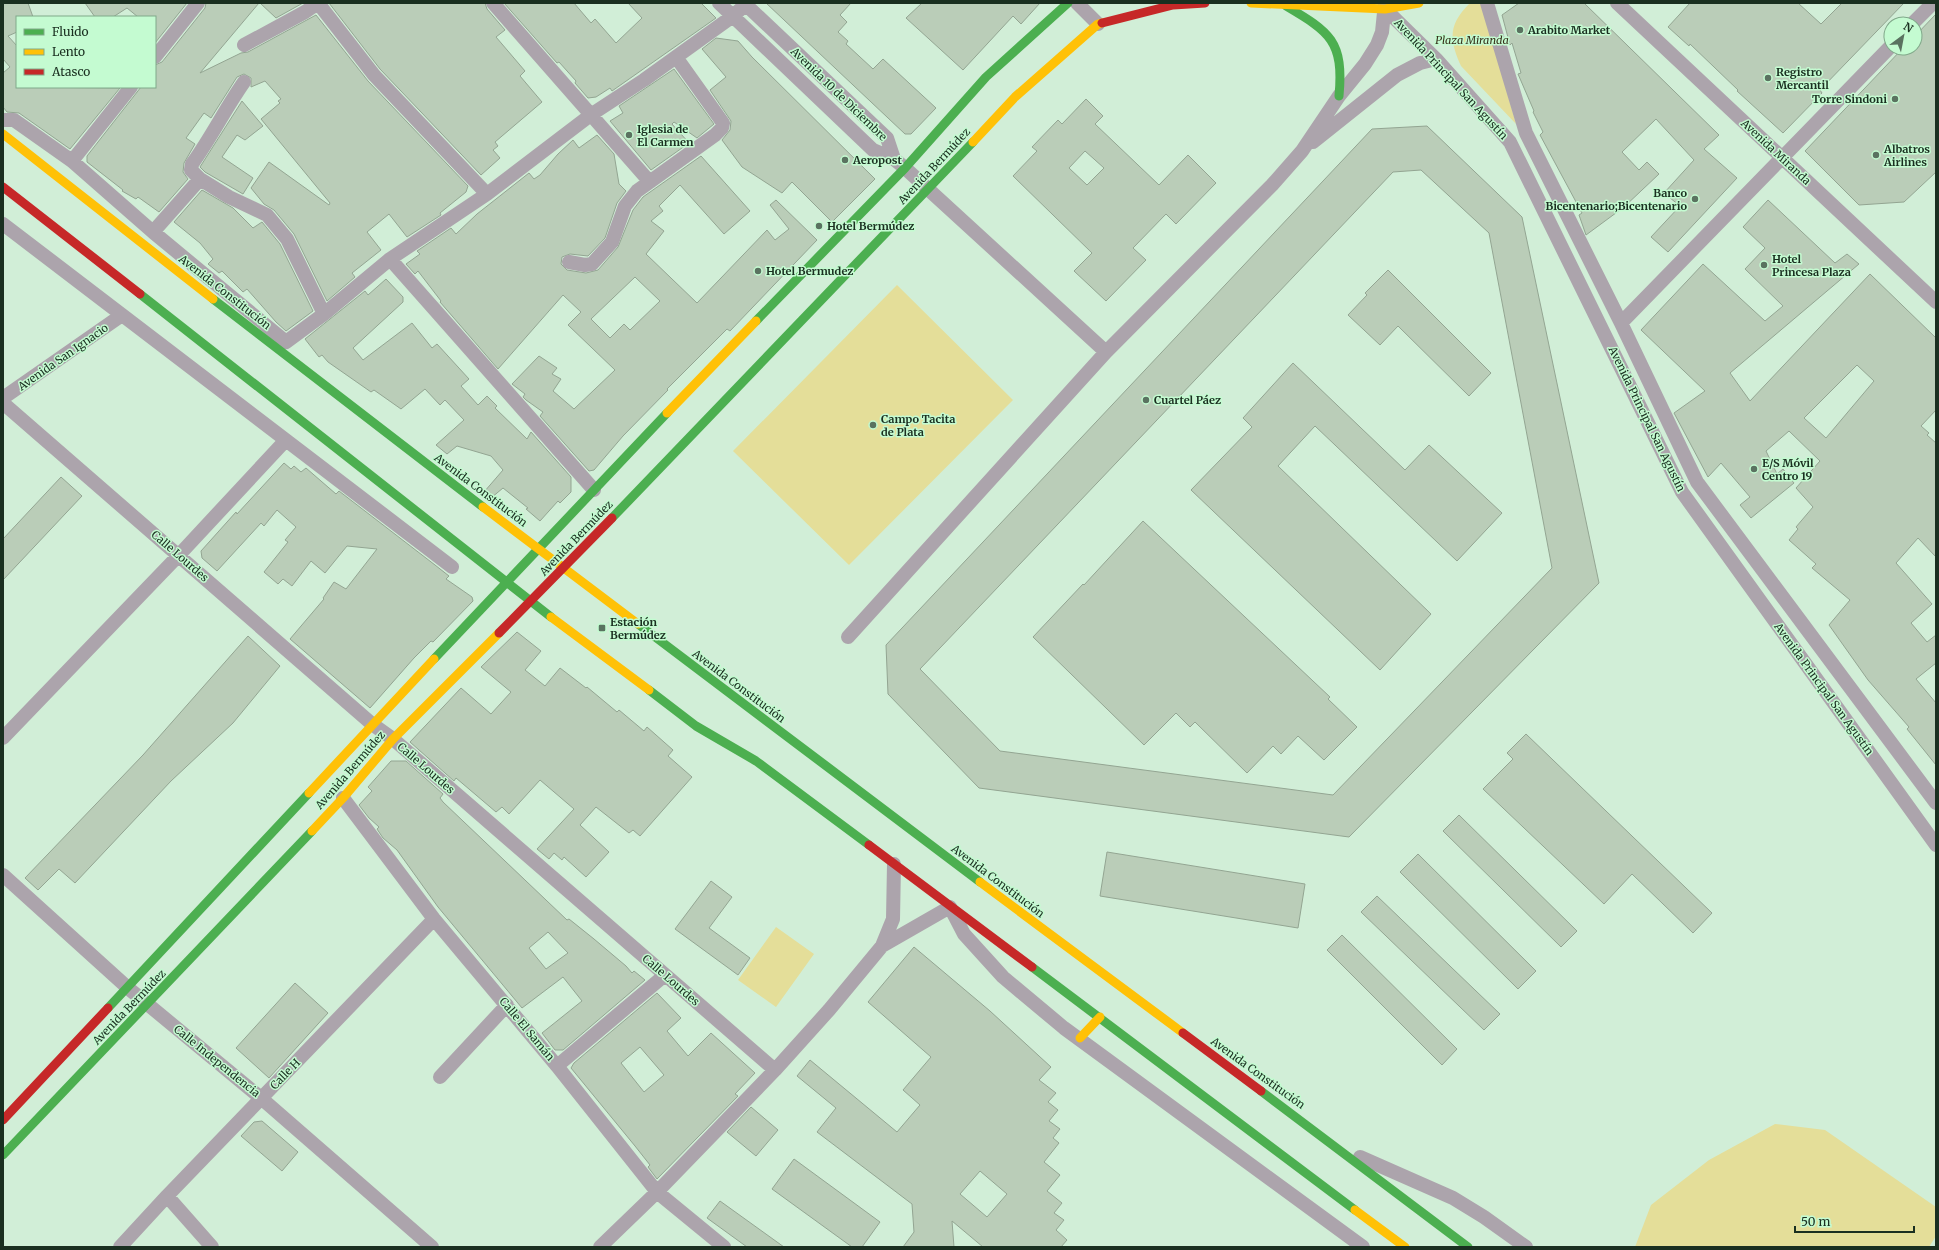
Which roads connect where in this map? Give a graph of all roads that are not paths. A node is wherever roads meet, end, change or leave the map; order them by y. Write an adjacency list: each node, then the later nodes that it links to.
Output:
1 (198, 3): 20 (street)
2 (494, 3): 26 (street)
3 (719, 3): 15 (street, Avenida 10 de Diciembre)
4 (1068, 3): 34 (street, Avenida Bermúdez)
5 (1077, 3): 17 (street)
6 (1205, 3): 17 (street, Avenida Bermúdez)
7 (1252, 3): 13 (street)
8 (1420, 3): 14 (street)
9 (1487, 3): 28 (street, Avenida Principal San Agustín)
10 (1616, 3): 32 (street, Avenida Miranda)
11 (1933, 3): 16 (street)
12 (745, 4): 15 (street); 34 (street, Avenida 10 de Diciembre)
13 (1282, 4): 14 (street); 25 (street)
14 (1385, 6): 22 (street, Avenida Principal San Agustín); 25 (street)
15 (733, 16): 21 (street); 34 (street, Avenida 10 de Diciembre)
16 (1920, 16)
17 (1098, 24): 38 (street, Avenida Bermúdez)
18 (244, 45): 39 (street)
19 (1883, 54): 32 (street)
20 (156, 55)
21 (676, 57): 26 (street); 36 (street)
22 (1436, 59): 30 (street, Avenida Principal San Agustín); 31 (street)
23 (244, 82): 35 (street)
24 (130, 88): 33 (street)
25 (1339, 96): 31 (street)
26 (592, 114): 36 (street); 39 (street)
27 (3, 120): 33 (street)
28 (1526, 133): 30 (street); 47 (street, Avenida Principal San Agustín)
29 (3, 134): 55 (street, Avenida Constitución)
30 (1510, 142): 52 (street, Avenida Principal San Agustín)
31 (1302, 151): 48 (street)
32 (1783, 158): 44 (street, Avenida Miranda); 47 (street)
33 (72, 162): 41 (street)
34 (900, 164): 38 (street); 54 (street, Avenida Bermúdez)
35 (200, 179): 41 (street); 45 (street)
36 (649, 181): 43 (street)
37 (3, 187): 59 (street)
38 (929, 190): 48 (street); 58 (street, Avenida Bermúdez)
39 (487, 194): 42 (street)
40 (3, 224): 46 (street)
41 (153, 232): 45 (street)
42 (390, 259): 45 (street); 54 (street)
43 (569, 262)
44 (1936, 302)
45 (324, 314)
46 (122, 315): 49 (street, Avenida San Ignacio); 53 (street)
47 (1621, 323): 51 (street, Avenida Principal San Agustín)
48 (1106, 352): 61 (street)
49 (3, 398)
50 (3, 403): 56 (street, Calle Lourdes)
51 (1663, 412): 52 (street); 62 (street, Avenida Principal San Agustín)
52 (1647, 420): 63 (street, Avenida Principal San Agustín)
53 (285, 440): 56 (street); 57 (street)
54 (594, 490): 55 (street, Avenida Bermúdez)
55 (538, 548): 58 (street, Avenida Constitución); 59 (street, Avenida Bermúdez)
56 (179, 555): 64 (street, Calle Lourdes); 65 (street)
57 (452, 567)
58 (564, 567): 60 (street, Avenida Bermúdez); 88 (street, Avenida Constitución)
59 (506, 583): 60 (street); 64 (street, Avenida Bermúdez)
60 (531, 602): 66 (street, Avenida Bermúdez); 72 (street)
61 (848, 637)
62 (1827, 657): 63 (street); 67 (street, Avenida Principal San Agustín)
63 (1810, 669): 68 (street, Avenida Principal San Agustín)
64 (372, 724): 66 (street, Calle Lourdes); 78 (street, Avenida Bermúdez)
65 (3, 738)
66 (393, 739): 69 (street, Avenida Bermúdez); 77 (street, Calle Lourdes)
67 (1892, 744): 68 (street); 70 (street, Avenida Principal San Agustín)
68 (1874, 759): 71 (street, Avenida Principal San Agustín)
69 (342, 798): 75 (street, Calle El Samán); 79 (street, Avenida Bermúdez)
70 (1936, 803)
71 (1936, 845)
72 (894, 864): 74 (street); 76 (street)
73 (3, 875): 78 (street, Calle Independencia)
74 (950, 907): 76 (street); 81 (street); 82 (street)
75 (434, 919): 80 (street, Calle El Samán); 86 (street, Calle H)
76 (882, 946): 84 (street)
77 (665, 975): 83 (street); 84 (street, Calle Lourdes)
78 (128, 988): 79 (street, Calle Independencia); 87 (street, Avenida Bermúdez)
79 (148, 1004): 86 (street, Calle Independencia); 89 (street, Avenida Bermúdez)
80 (507, 1005): 83 (street, Calle El Samán); 85 (street)
81 (1100, 1017): 82 (street); 98 (street)
82 (1080, 1038): 97 (street)
83 (557, 1066): 90 (street, Calle El Samán)
84 (775, 1070): 90 (street)
85 (440, 1077)
86 (261, 1098): 91 (street, Calle H); 94 (street, Calle Independencia)
87 (3, 1120)
88 (1339, 1148): 99 (street, Avenida Constitución); 100 (street)
89 (3, 1155)
90 (657, 1192): 95 (street); 96 (street, Calle El Samán)
91 (167, 1196): 92 (street, Calle H); 93 (street)
92 (120, 1247)
93 (212, 1247)
94 (432, 1247)
95 (600, 1247)
96 (724, 1247)
97 (1363, 1247)
98 (1405, 1247)
99 (1468, 1247)
100 (1526, 1247)

